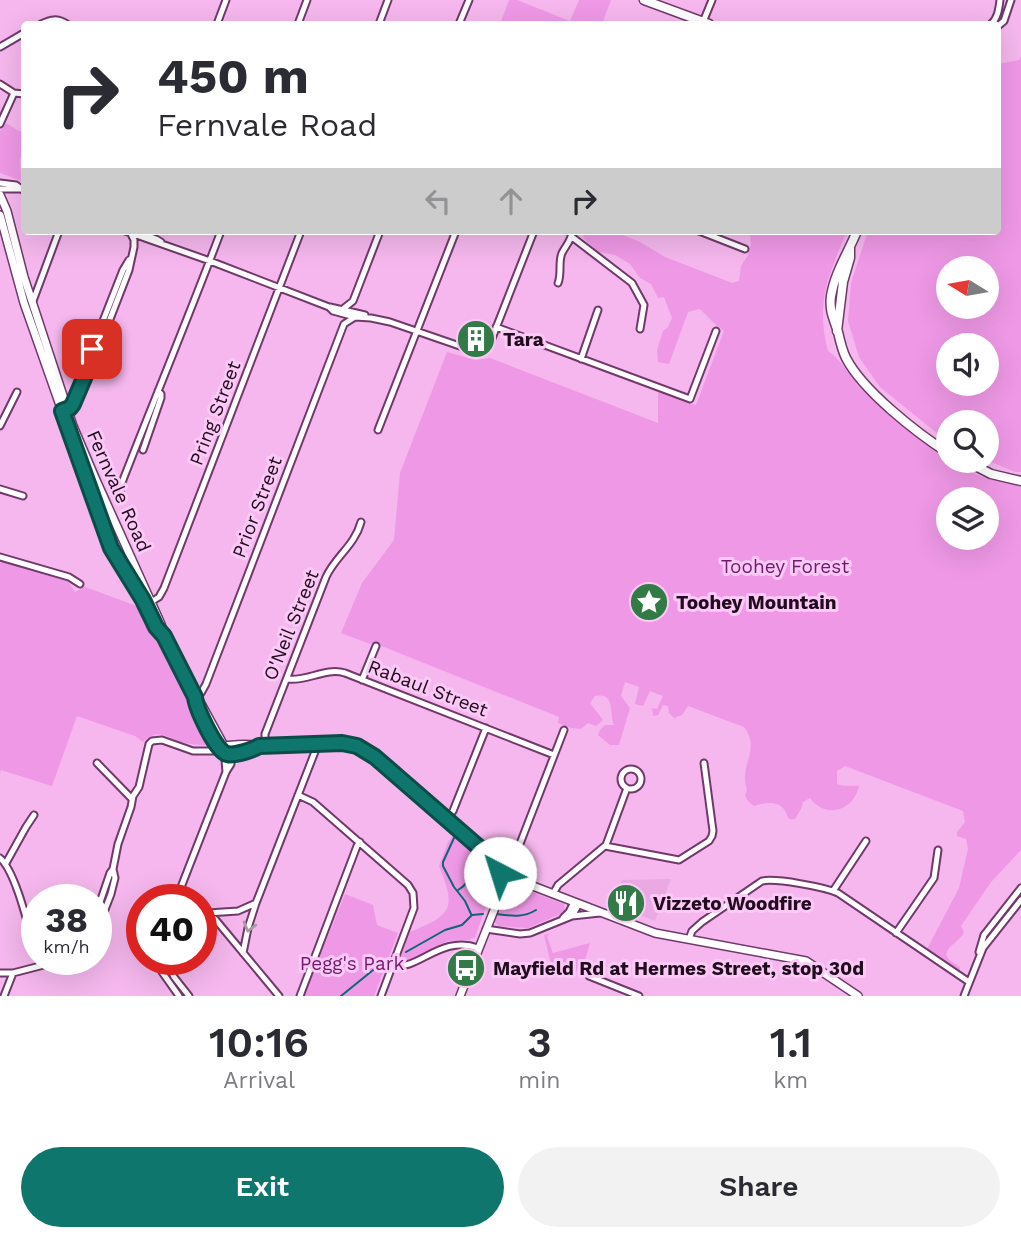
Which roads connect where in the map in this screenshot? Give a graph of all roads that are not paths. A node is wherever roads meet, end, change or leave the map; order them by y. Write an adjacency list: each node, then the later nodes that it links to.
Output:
1 (226, 0): 9 (street)
2 (307, 0): 10 (street)
3 (388, 0): 11 (street)
4 (469, 0): 12 (street)
5 (712, 0): 14 (street)
6 (1000, 0): 15 (street)
7 (1011, 0): 16 (street)
8 (650, 1): 13 (main road)
9 (218, 21)
10 (299, 21)
11 (380, 21)
12 (460, 21)
13 (701, 21)
14 (707, 21)
15 (995, 21)
16 (1001, 24)
17 (21, 35): 18 (street)
18 (0, 47)
19 (0, 84): 20 (street)
20 (14, 93): 21 (street); 22 (street)
21 (21, 94)
22 (0, 124)
23 (0, 183): 25 (street)
24 (0, 189): 26 (street)
25 (21, 189)
26 (21, 190)
27 (0, 195): 46 (street, Fernvale Road)
28 (0, 215): 59 (street, Fernvale Road)
29 (58, 235): 46 (street)
30 (132, 235): 41 (street)
31 (145, 235): 41 (street); 43 (street)
32 (219, 235): 43 (street)
33 (300, 235): 45 (street, Pring Street)
34 (378, 235): 47 (street)
35 (454, 235): 54 (street)
36 (532, 235): 52 (street)
37 (571, 235): 44 (street)
38 (573, 235): 53 (street)
39 (709, 235): 42 (street)
40 (855, 235): 62 (main road)
41 (134, 247): 59 (street)
42 (745, 249)
43 (209, 261): 45 (street); 58 (street)
44 (558, 283)
45 (280, 288): 49 (street); 72 (street, Pring Street)
46 (33, 301): 59 (street, Fernvale Road)
47 (353, 301): 49 (street); 50 (street)
48 (598, 310): 56 (street)
49 (342, 311): 50 (street); 51 (street)
50 (355, 315): 51 (street); 54 (street)
51 (344, 324): 77 (street, Prior Street)
52 (496, 327): 54 (street); 56 (street)
53 (640, 329)
54 (417, 331): 61 (street)
55 (716, 331): 56 (street)
56 (581, 359)
57 (17, 391): 60 (street)
58 (158, 391): 63 (street); 67 (street)
59 (65, 410): 72 (street, Fernvale Road); 73 (street, Fernvale Road)
60 (0, 426)
61 (378, 430)
62 (936, 444)
63 (143, 450)
64 (989, 473): 65 (main road)
65 (1021, 481)
66 (1, 490): 68 (street)
67 (120, 495)
68 (23, 496)
69 (360, 522): 75 (street, O'Neil Street)
70 (0, 557): 71 (street)
71 (80, 584)
72 (151, 603): 73 (street, Fernvale Road)
73 (164, 636): 77 (street, Fernvale Road)
74 (376, 646): 76 (street)
75 (287, 679): 76 (street, Rabaul Street); 81 (street, O'Neil Street)
76 (362, 680): 78 (street, Rabaul Street)
77 (195, 697): 82 (street, Fernvale Road)
78 (486, 728): 83 (street, Rabaul Street); 90 (street)
79 (564, 730): 83 (street)
80 (318, 744): 81 (street); 87 (street); 90 (street)
81 (262, 746): 82 (street)
82 (225, 751): 88 (street); 101 (street)
83 (554, 755): 97 (street)
84 (97, 763): 88 (street)
85 (704, 763): 93 (street)
86 (627, 788): 93 (street)
87 (298, 795): 92 (street); 107 (street)
88 (132, 799): 98 (street)
89 (34, 815): 96 (street)
90 (446, 819): 97 (street)
91 (866, 841): 104 (street)
92 (360, 842): 121 (street); 133 (street)
93 (605, 846): 105 (street)
94 (938, 849): 116 (street)
95 (0, 858): 96 (street)
96 (6, 863): 109 (street)
97 (506, 868): 99 (street)
98 (113, 869): 100 (street); 103 (street)
99 (509, 879): 105 (street); 115 (street)
100 (106, 884)
101 (182, 884)
102 (1021, 888): 120 (street)
103 (112, 889)
104 (833, 891): 116 (street); 117 (street)
105 (553, 894): 108 (street)
106 (1021, 900): 120 (street)
107 (256, 903): 110 (street); 119 (street, one-way to 119)
108 (576, 903): 111 (street); 112 (street); 113 (street)
109 (21, 904)
110 (217, 912)
111 (603, 913): 112 (street); 117 (street)
112 (572, 916): 113 (street)
113 (561, 920): 115 (street)
114 (217, 921): 119 (street)
115 (485, 929): 118 (street)
116 (896, 933): 128 (street)
117 (689, 939): 138 (street)
118 (478, 948): 121 (street); 135 (street)
119 (243, 953): 132 (street)
120 (977, 962): 128 (street)
121 (393, 965): 134 (street)
122 (21, 971): 124 (street)
123 (0, 973): 124 (street)
124 (13, 973): 129 (street)
125 (164, 975): 130 (street)
126 (173, 975): 131 (street)
127 (589, 976): 136 (street)
128 (970, 982): 139 (street)
129 (4, 996)
130 (178, 996)
131 (189, 996)
132 (279, 996)
133 (300, 996)
134 (381, 996)
135 (460, 996)
136 (640, 996): 137 (street)
137 (647, 996)
138 (858, 996)
139 (964, 996)

